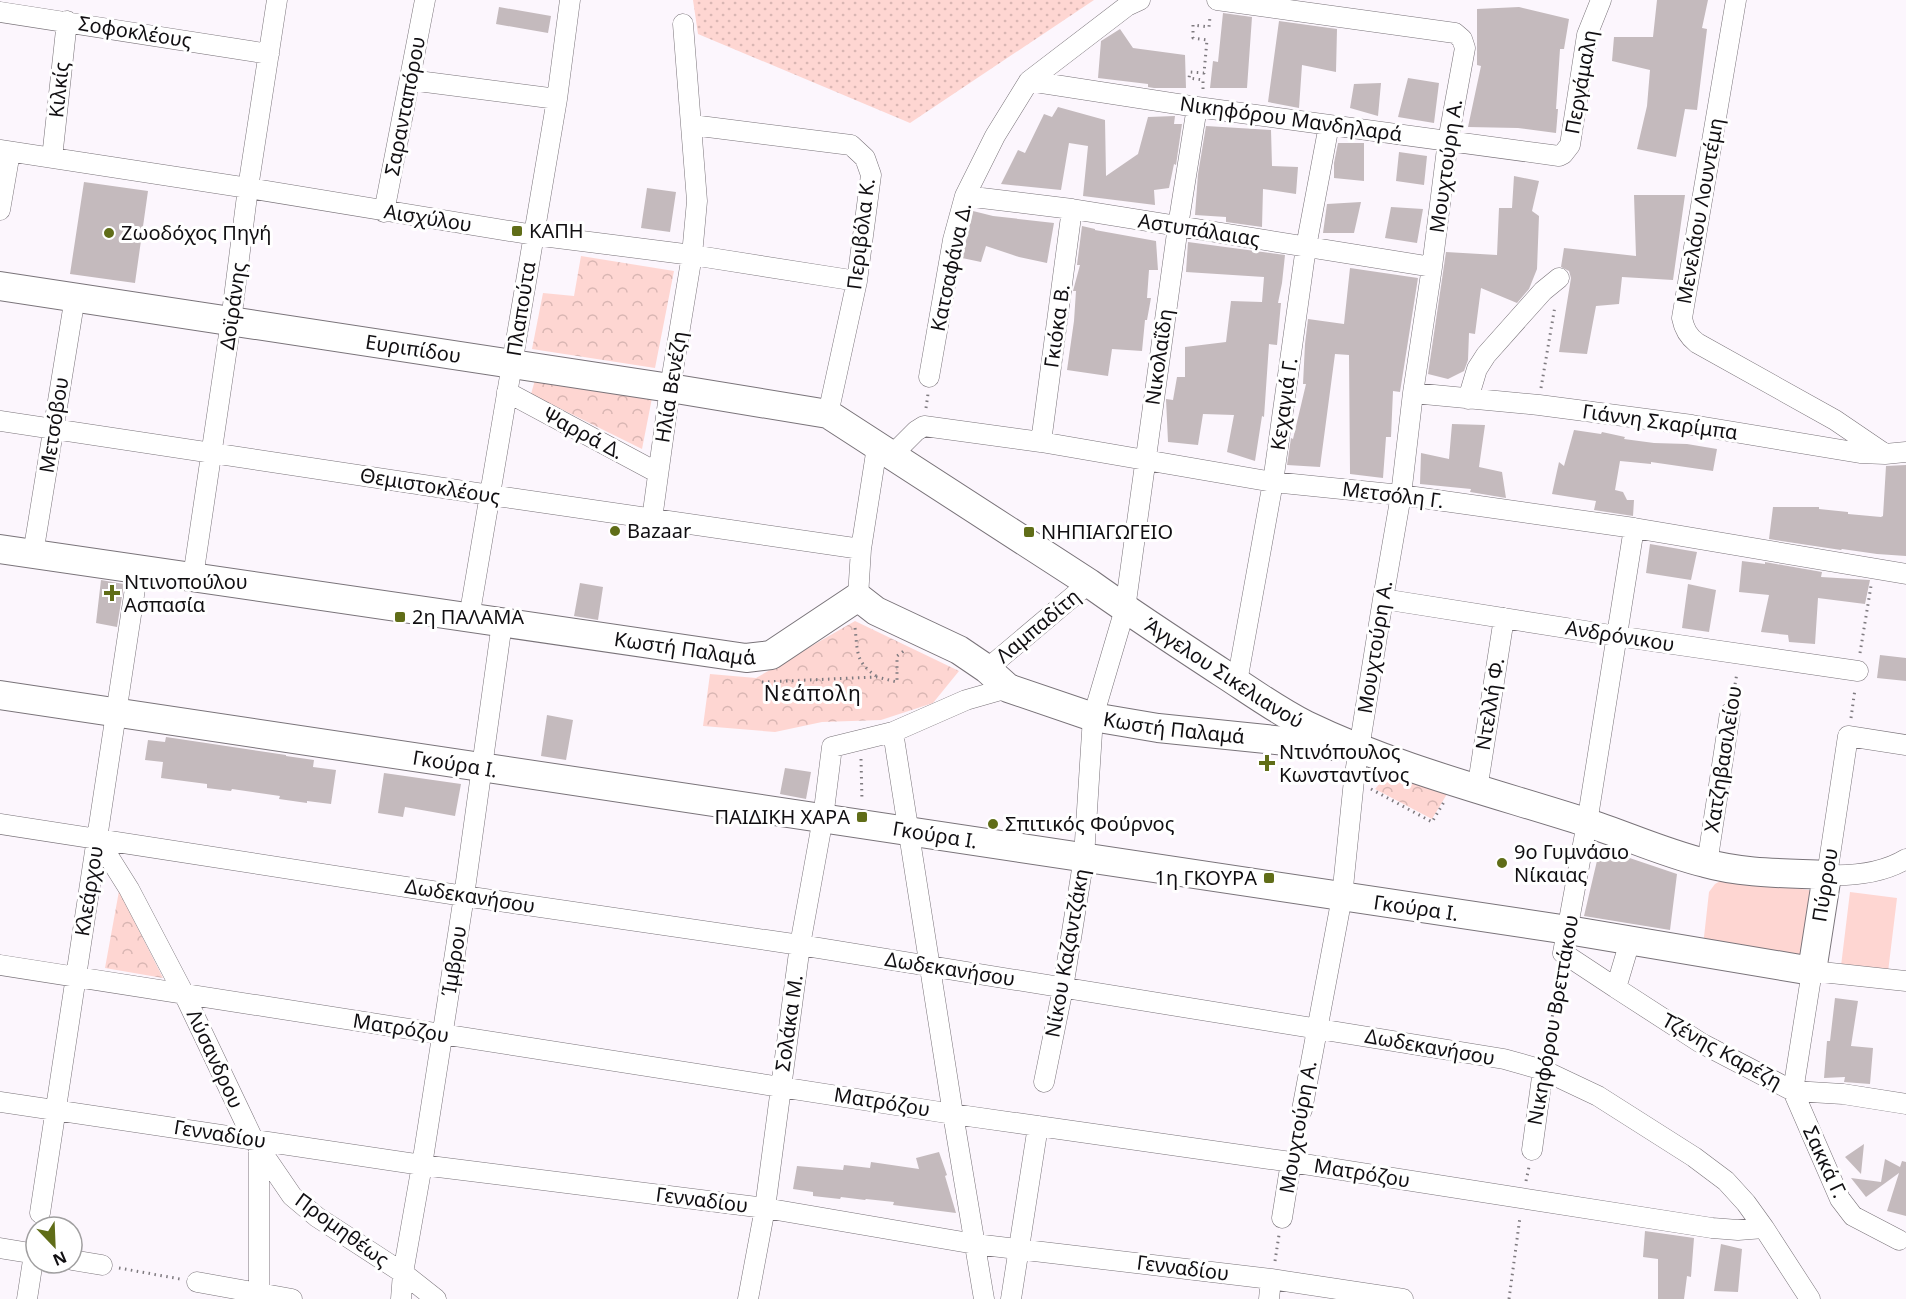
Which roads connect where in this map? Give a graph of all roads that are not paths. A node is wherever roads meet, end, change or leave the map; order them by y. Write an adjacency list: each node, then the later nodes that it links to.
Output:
1 (277, 0): 11 (street, Δοϊράνης)
2 (425, 0): 12 (street, Σαρανταπόρου)
3 (570, 0): 14 (street, Πλαπούτα)
4 (1140, 0): 13 (street, Κατσαφάνα Δ.)
5 (1601, 0): 20 (street, Περγάμαλη)
6 (1736, 0): 50 (street, Μενελάου Λουντέμη)
7 (1214, 4): 18 (street, Μουχτούρη Α.)
8 (0, 12): 9 (street, Σοφοκλέους)
9 (67, 21): 11 (street, Σοφοκλέους); 21 (street, Κιλκίς)
10 (683, 24): 16 (street, Ηλία Βενέζη)
11 (269, 54): 22 (street, Δοϊράνης)
12 (410, 80): 14 (street); 26 (street, Σαρανταπόρου)
13 (1029, 81): 15 (street, Νικηφόρου Μανδηλαρά); 23 (street, Κατσαφάνα Δ.)
14 (557, 99): 28 (street, Πλαπούτα)
15 (1192, 106): 17 (street, Νικηφόρου Μανδηλαρά); 27 (street, Νικολαΐδη)
16 (692, 125): 30 (street, Ηλία Βενέζη); 33 (street, Περιβόλα Κ.)
17 (1329, 125): 18 (street, Νικηφόρου Μανδηλαρά); 29 (street, Κεχαγιά Γ.)
18 (1448, 141): 20 (street, Νικηφόρου Μανδηλαρά); 31 (street, Μουχτούρη Α.)
19 (5, 151): 21 (street, Αισχύλου); 25 (street)
20 (1553, 156)
21 (52, 158): 22 (street, Αισχύλου)
22 (248, 188): 26 (street, Αισχύλου); 36 (street, Δοϊράνης)
23 (965, 196): 24 (street, Αστυπάλαιας); 38 (street, Κατσαφάνα Δ.)
24 (1072, 209): 27 (street, Αστυπάλαιας); 46 (street, Γκιόκα Β.)
25 (0, 210)
26 (384, 212): 28 (street, Αισχύλου)
27 (1178, 226): 29 (street, Αστυπάλαιας); 51 (street, Νικολαΐδη)
28 (534, 235): 30 (street, Αισχύλου); 37 (street, Πλαπούτα)
29 (1306, 247): 31 (street, Αστυπάλαιας); 53 (street, Κεχαγιά Γ.)
30 (692, 255): 33 (street, Αισχύλου); 39 (street, Ηλία Βενέζη)
31 (1432, 267): 41 (street, Μουχτούρη Α.)
32 (1559, 278): 42 (street)
33 (857, 281): 43 (street, Περιβόλα Κ.)
34 (0, 286): 35 (street, Ευριπίδου)
35 (75, 297): 36 (street, Ευριπίδου); 45 (street, Μετσόβου)
36 (231, 321): 37 (street, Ευριπίδου); 49 (street, Δοϊράνης)
37 (512, 364): 39 (street, Ευριπίδου); 40 (street, Πλαπούτα)
38 (929, 377)
39 (670, 388): 43 (street, Ευριπίδου); 52 (street, Ηλία Βενέζη)
40 (507, 392): 52 (street, Ψαρρά Δ.); 54 (street, Πλαπούτα)
41 (1413, 393): 42 (street, Γιάννη Σκαρίμπα); 55 (street, Μουχτούρη Α.)
42 (1468, 399): 50 (street, Γιάννη Σκαρίμπα)
43 (828, 414): 47 (street, Άγγελου Σικελιανού)
44 (0, 421): 45 (street, Θεμιστοκλέους)
45 (53, 429): 49 (street, Θεμιστοκλέους); 60 (street, Μετσόβου)
46 (1041, 442): 47 (street, Μετσόλη Γ.); 51 (street, Μετσόλη Γ.)
47 (884, 452): 59 (street); 64 (street, Άγγελου Σικελιανού)
48 (1906, 452): 50 (street, Γιάννη Σκαρίμπα)
49 (212, 453): 54 (street, Θεμιστοκλέους); 63 (street, Δοϊράνης)
50 (1886, 454)
51 (1145, 459): 53 (street, Μετσόλη Γ.); 67 (street, Νικολαΐδη)
52 (658, 473): 56 (street, Ηλία Βενέζη)
53 (1273, 482): 55 (street, Μετσόλη Γ.); 74 (street, Κεχαγιά Γ.)
54 (490, 495): 56 (street, Θεμιστοκλέους); 68 (street, Πλαπούτα)
55 (1401, 495): 57 (street, Μετσόλη Γ.); 66 (street, Μουχτούρη Α.)
56 (652, 519): 59 (street, Θεμιστοκλέους)
57 (1634, 528): 62 (street, Μετσόλη Γ.); 71 (street, Νικηφόρου Βρεττάκου)
58 (0, 549): 60 (street, Κωστή Παλαμά)
59 (861, 549): 65 (street)
60 (33, 554): 61 (street, Κωστή Παλαμά)
61 (138, 569): 63 (street, Κωστή Παλαμά); 77 (street, Κλεάρχου)
62 (1906, 574)
63 (193, 577): 68 (street, Κωστή Παλαμά)
64 (1089, 583): 67 (street, Άγγελου Σικελιανού); 72 (street, Λαμπαδίτη)
65 (858, 597): 70 (street, Κωστή Παλαμά); 72 (street, Κωστή Παλαμά)
66 (1383, 599): 69 (street, Ανδρόνικου); 82 (street, Μουχτούρη Α.)
67 (1125, 609): 74 (street, Άγγελου Σικελιανού); 79 (street, Νίκου Καζαντζάκη)
68 (469, 618): 70 (street, Κωστή Παλαμά)
69 (1504, 618): 71 (street, Ανδρόνικου); 84 (street, Ντελλή Φ.)
70 (502, 623): 83 (street, Ίμβρου)
71 (1617, 636): 73 (street, Ανδρόνικου); 86 (street, Νικηφόρου Βρεττάκου)
72 (987, 669): 75 (street, Κωστή Παλαμά)
73 (1858, 671)
74 (1237, 682): 82 (street, Άγγελου Σικελιανού)
75 (1008, 688): 79 (street, Κωστή Παλαμά); 80 (street)
76 (0, 695): 77 (street, Γκούρα Ι.)
77 (116, 712): 83 (street, Γκούρα Ι.); 89 (street, Κλεάρχου)
78 (1730, 713): 92 (street, Χατζηβασιλείου)
79 (1093, 717): 82 (street, Κωστή Παλαμά); 90 (street, Νίκου Καζαντζάκη)
80 (893, 732): 85 (street, Σολάκα Μ.); 88 (street)
81 (1906, 745): 93 (street, Πύρρου)
82 (1359, 749): 84 (street, Άγγελου Σικελιανού); 95 (street, Μουχτούρη Α.)
83 (481, 768): 85 (street, Γκούρα Ι.); 94 (street, Ίμβρου)
84 (1467, 786): 86 (street, Άγγελου Σικελιανού)
85 (823, 818): 88 (street, Γκούρα Ι.); 98 (street, Σολάκα Μ.)
86 (1587, 823): 92 (street, Άγγελου Σικελιανού); 97 (street, Νικηφόρου Βρεττάκου)
87 (0, 824): 89 (street, Δωδεκανήσου)
88 (908, 831): 90 (street, Γκούρα Ι.); 100 (street)
89 (97, 838): 94 (street, Δωδεκανήσου); 102 (street, Κλεάρχου); 106 (street, Λύσανδρου)
90 (1084, 857): 95 (street, Γκούρα Ι.); 105 (street, Νίκου Καζαντζάκη)
91 (1906, 859): 93 (street, Άγγελου Σικελιανού)
92 (1707, 864): 93 (street, Άγγελου Σικελιανού)
93 (1827, 875): 101 (street, Πύρρου)
94 (464, 896): 98 (street, Δωδεκανήσου); 108 (street, Ίμβρου)
95 (1342, 897): 97 (street, Γκούρα Ι.); 107 (street, Μουχτούρη Α.)
96 (1629, 941): 97 (street, Γκούρα Ι.); 101 (street, Γκούρα Ι.); 104 (street)
97 (1566, 942): 104 (street, Τζένης Καρέζη)
98 (800, 945): 100 (street, Δωδεκανήσου); 111 (street, Σολάκα Μ.)
99 (0, 965): 102 (street, Ματρόζου)
100 (929, 965): 105 (street, Δωδεκανήσου); 117 (street)
101 (1812, 971): 103 (street, Γκούρα Ι.); 112 (street, Πύρρου)
102 (76, 977): 106 (street, Ματρόζου); 115 (street, Κλεάρχου)
103 (1906, 981)
104 (1616, 987): 112 (street, Τζένης Καρέζη)
105 (1063, 988): 107 (street, Δωδεκανήσου); 110 (street, Νίκου Καζαντζάκη)
106 (184, 993): 108 (street, Ματρόζου); 119 (street, Λύσανδρου)
107 (1316, 1028): 109 (street, Δωδεκανήσου); 116 (street, Μουχτούρη Α.)
108 (443, 1035): 111 (street, Ματρόζου); 122 (street, Ίμβρου)
109 (1542, 1070): 120 (street, Νικηφόρου Βρεττάκου); 126 (street, Δωδεκανήσου)
110 (1044, 1082)
111 (781, 1086): 117 (street, Ματρόζου); 123 (street, Σολάκα Μ.)
112 (1793, 1091): 114 (street, Τζένης Καρέζη); 127 (street, Σακκά Γ.)
113 (0, 1102): 115 (street, Γενναδίου)
114 (1906, 1104)
115 (56, 1110): 119 (street, Γενναδίου); 124 (street, Κλεάρχου)
116 (1302, 1110)
117 (953, 1114): 118 (street, Ματρόζου); 128 (street)
118 (1038, 1126): 121 (street, Ματρόζου); 130 (street)
119 (256, 1145): 122 (street, Γενναδίου); 134 (street, Προμηθέως); 138 (street, Λύσανδρου)
120 (1532, 1150)
121 (1292, 1162): 125 (street, Μουχτούρη Α.); 126 (street, Ματρόζου)
122 (422, 1165): 123 (street, Γενναδίου); 134 (street, Ίμβρου)
123 (765, 1208): 128 (street, Γενναδίου); 143 (street, Σολάκα Μ.)
124 (40, 1213)
125 (1282, 1218)
126 (1764, 1228): 148 (street, Δωδεκανήσου)
127 (1899, 1240)
128 (975, 1244): 130 (street, Γενναδίου); 144 (street)
129 (0, 1248): 131 (street)
130 (1018, 1249): 136 (street, Γενναδίου); 145 (street)
131 (24, 1252)
132 (84, 1262): 133 (street)
133 (102, 1266)
134 (403, 1273): 141 (street, Ίμβρου); 142 (street, Προμηθέως)
135 (31, 1275): 139 (street)
136 (1271, 1279): 146 (street); 147 (street, Γενναδίου)
137 (197, 1282): 138 (street)
138 (259, 1297): 140 (street)
139 (27, 1299)
140 (292, 1299)
141 (401, 1299)
142 (436, 1299)
143 (748, 1299)
144 (984, 1299)
145 (1011, 1299)
146 (1269, 1299)
147 (1403, 1299)
148 (1810, 1299)

